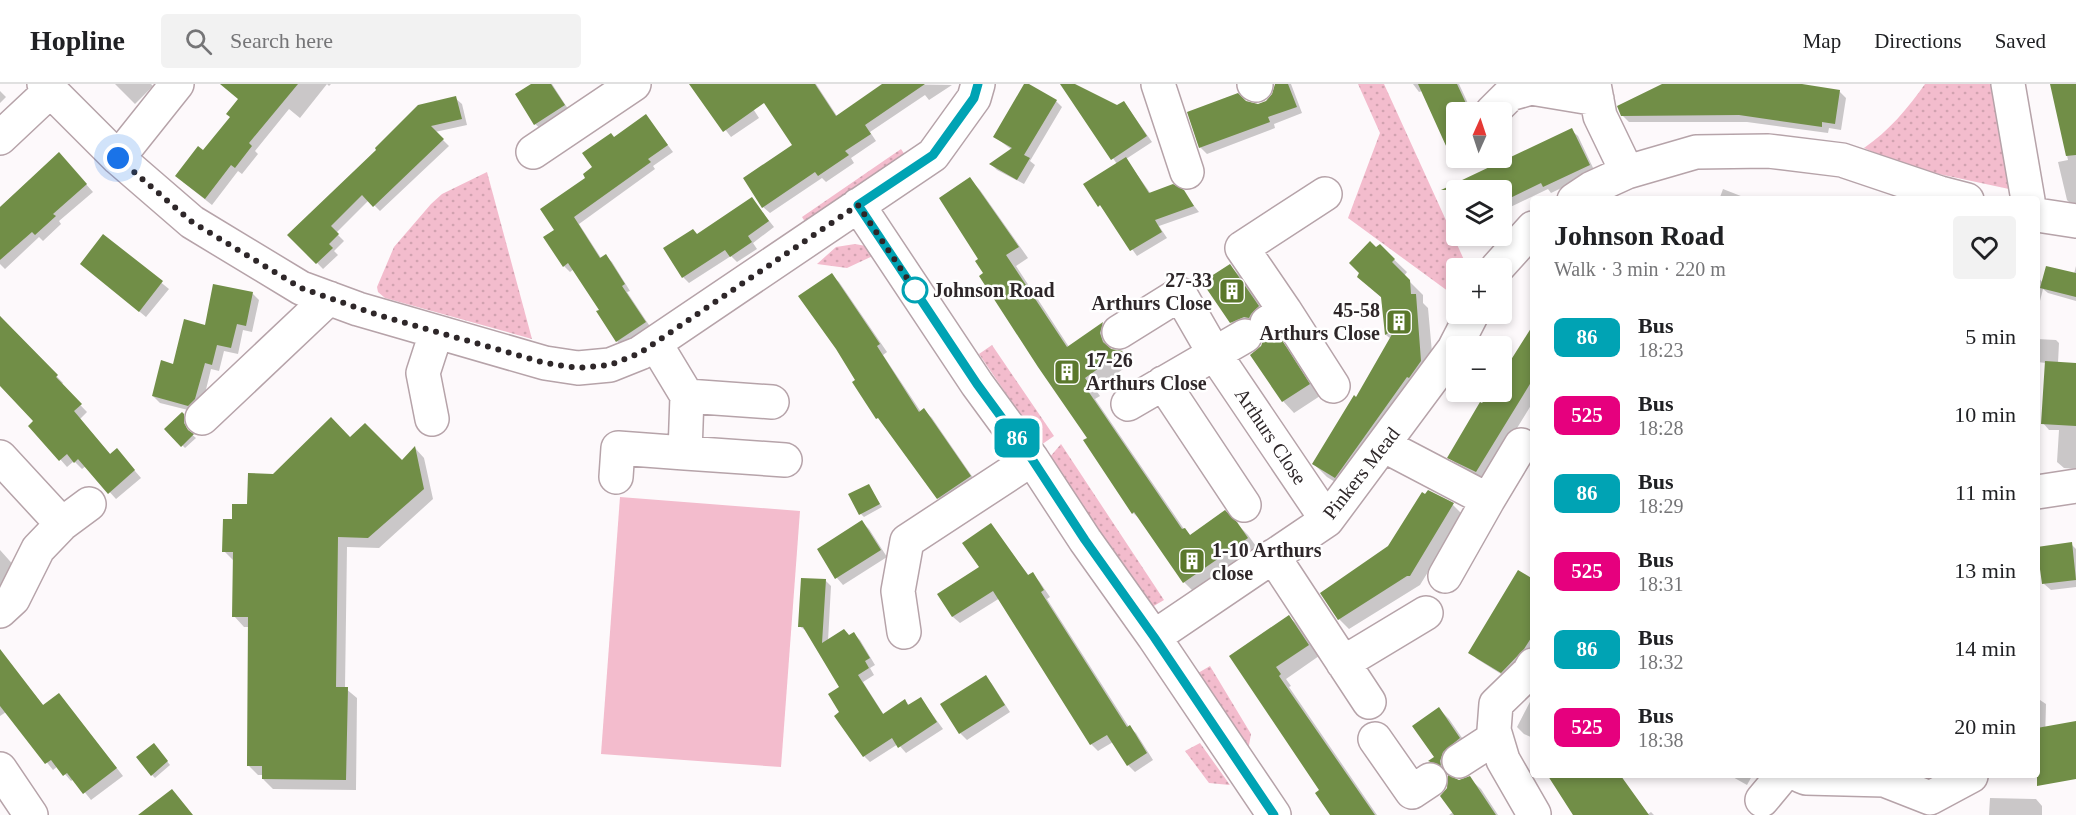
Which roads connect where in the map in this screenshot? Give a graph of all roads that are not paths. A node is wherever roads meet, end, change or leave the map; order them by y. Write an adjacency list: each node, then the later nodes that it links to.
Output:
1 (177, 84): 11 (street)
2 (634, 84): 10 (street)
3 (978, 84): 18 (street)
4 (2008, 84): 17 (street)
5 (47, 87): 9 (street); 11 (street)
6 (1595, 92): 8 (street); 13 (street)
7 (1162, 94): 12 (street)
8 (1502, 102)
9 (0, 138)
10 (533, 152)
11 (118, 158): 23 (street)
12 (1187, 172)
13 (1626, 172): 15 (street); 16 (street)
14 (1325, 194): 24 (street)
15 (1580, 196)
16 (1952, 196)
17 (2027, 196)
18 (858, 205): 28 (street); 40 (street)
19 (2040, 216): 20 (street)
20 (2076, 221)
21 (1530, 231): 22 (street)
22 (1506, 258)
23 (329, 298): 27 (street); 34 (street)
24 (1265, 323): 29 (street); 30 (street)
25 (1467, 324): 36 (street, Pinkers Mead)
26 (1119, 332): 29 (street, Arthurs Close)
27 (436, 333): 28 (street); 35 (street)
28 (655, 343): 31 (street)
29 (1189, 368): 33 (street); 47 (street); 48 (street, Arthurs Close)
30 (1333, 386)
31 (687, 396): 32 (street); 38 (street)
32 (772, 402)
33 (1128, 404)
34 (202, 418)
35 (432, 418)
36 (1383, 445): 45 (street); 48 (street, Pinkers Mead)
37 (1521, 445): 45 (street)
38 (685, 453): 41 (street); 42 (street)
39 (0, 457): 49 (street)
40 (1032, 459): 54 (street); 55 (street)
41 (785, 460)
42 (616, 477)
43 (2076, 486): 44 (street)
44 (2040, 492)
45 (1488, 500): 51 (street)
46 (88, 504): 49 (street)
47 (1244, 505)
48 (1327, 520): 50 (street, Pinkers Mead)
49 (62, 524): 52 (street)
50 (1273, 556): 55 (street, Pinkers Mead); 56 (street)
51 (1445, 576)
52 (0, 611)
53 (1426, 613): 56 (street)
54 (904, 632)
55 (1154, 637): 68 (street)
56 (1343, 663): 58 (street)
57 (1530, 668): 59 (street)
58 (1369, 702)
59 (1496, 737): 61 (street); 69 (street)
60 (1375, 739): 65 (street)
61 (1459, 761)
62 (0, 769): 67 (street)
63 (1806, 778): 66 (street)
64 (1968, 778): 66 (street)
65 (1430, 780)
66 (1930, 807)
67 (31, 815)
68 (1274, 815)
69 (1534, 815)

